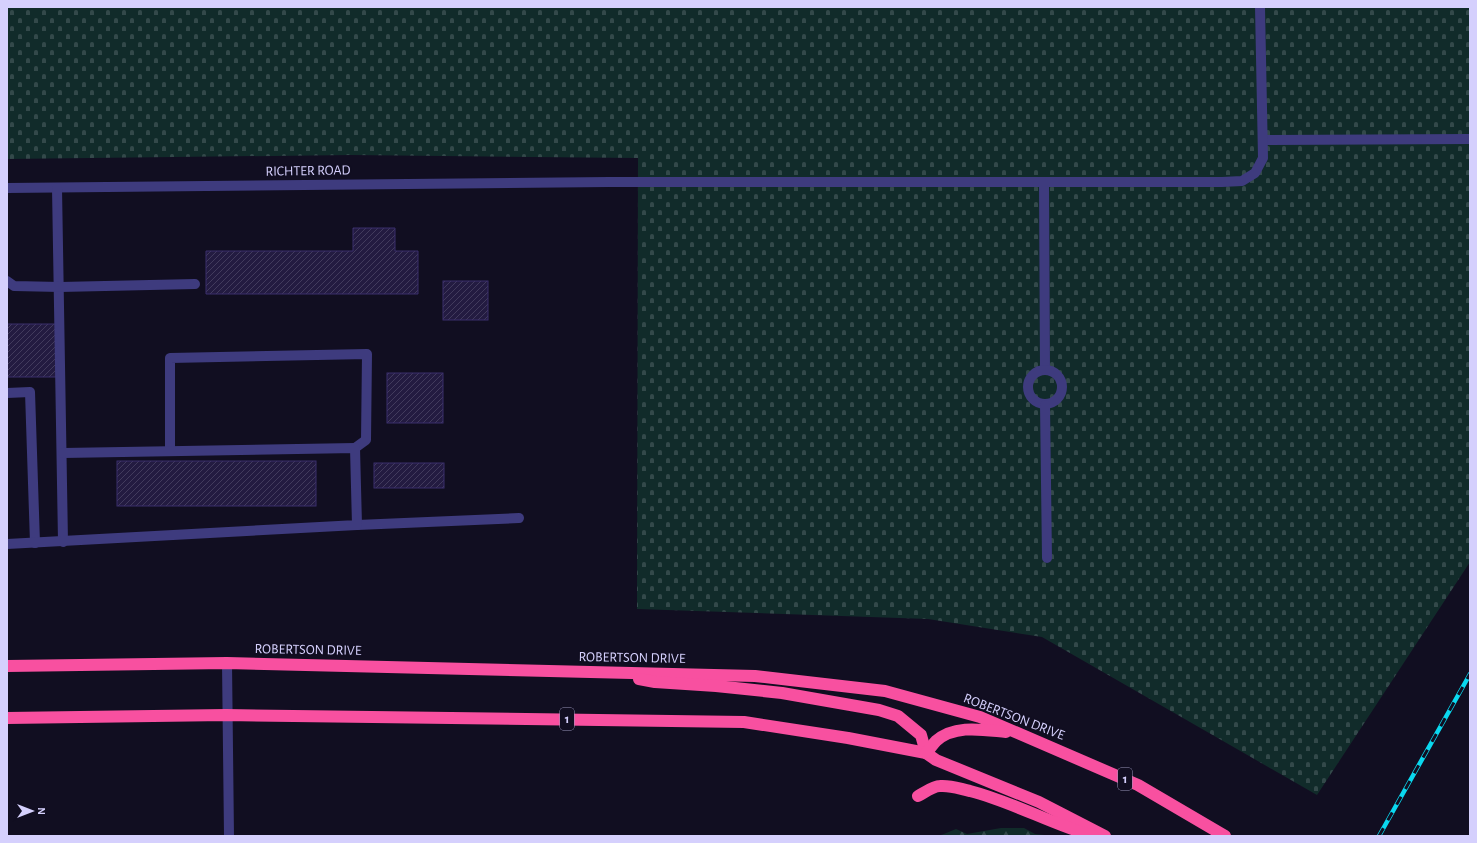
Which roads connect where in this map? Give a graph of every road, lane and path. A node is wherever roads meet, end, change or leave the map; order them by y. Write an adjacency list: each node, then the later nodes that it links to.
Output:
1 (1260, 7): 3 (lane, RICHTER ROAD)
2 (1470, 139): 3 (lane)
3 (1263, 140): 4 (lane, RICHTER ROAD)
4 (1044, 182): 6 (lane, RICHTER ROAD); 10 (lane)
5 (7, 188): 6 (lane, RICHTER ROAD)
6 (57, 188): 9 (lane)
7 (7, 281): 9 (lane)
8 (195, 284): 9 (lane)
9 (60, 287): 15 (lane)
10 (1045, 370): 12 (lane); 12 (lane)
11 (7, 393): 19 (lane)
12 (1045, 405): 21 (lane)
13 (355, 448): 14 (lane); 14 (lane); 17 (lane)
14 (170, 451): 15 (lane)
15 (63, 453): 18 (lane)
16 (519, 518): 17 (lane)
17 (358, 525): 18 (lane)
18 (63, 542): 19 (lane)
19 (35, 543): 20 (lane)
20 (7, 544)
21 (1047, 558)
22 (227, 663): 23 (highway, ROBERTSON DRIVE / 1); 24 (highway, ROBERTSON DRIVE / 1); 25 (lane)
23 (7, 666)
24 (607, 672): 27 (highway, ROBERTSON DRIVE / 1); 28 (highway)
25 (226, 715): 26 (highway, 1); 28 (highway, 1); 30 (lane)
26 (7, 718)
27 (1020, 734): 28 (highway); 33 (highway, ROBERTSON DRIVE / 1)
28 (926, 753): 32 (highway, 1)
29 (918, 796): 31 (highway)
30 (228, 836)
31 (1094, 836)
32 (1105, 836)
33 (1225, 836)

